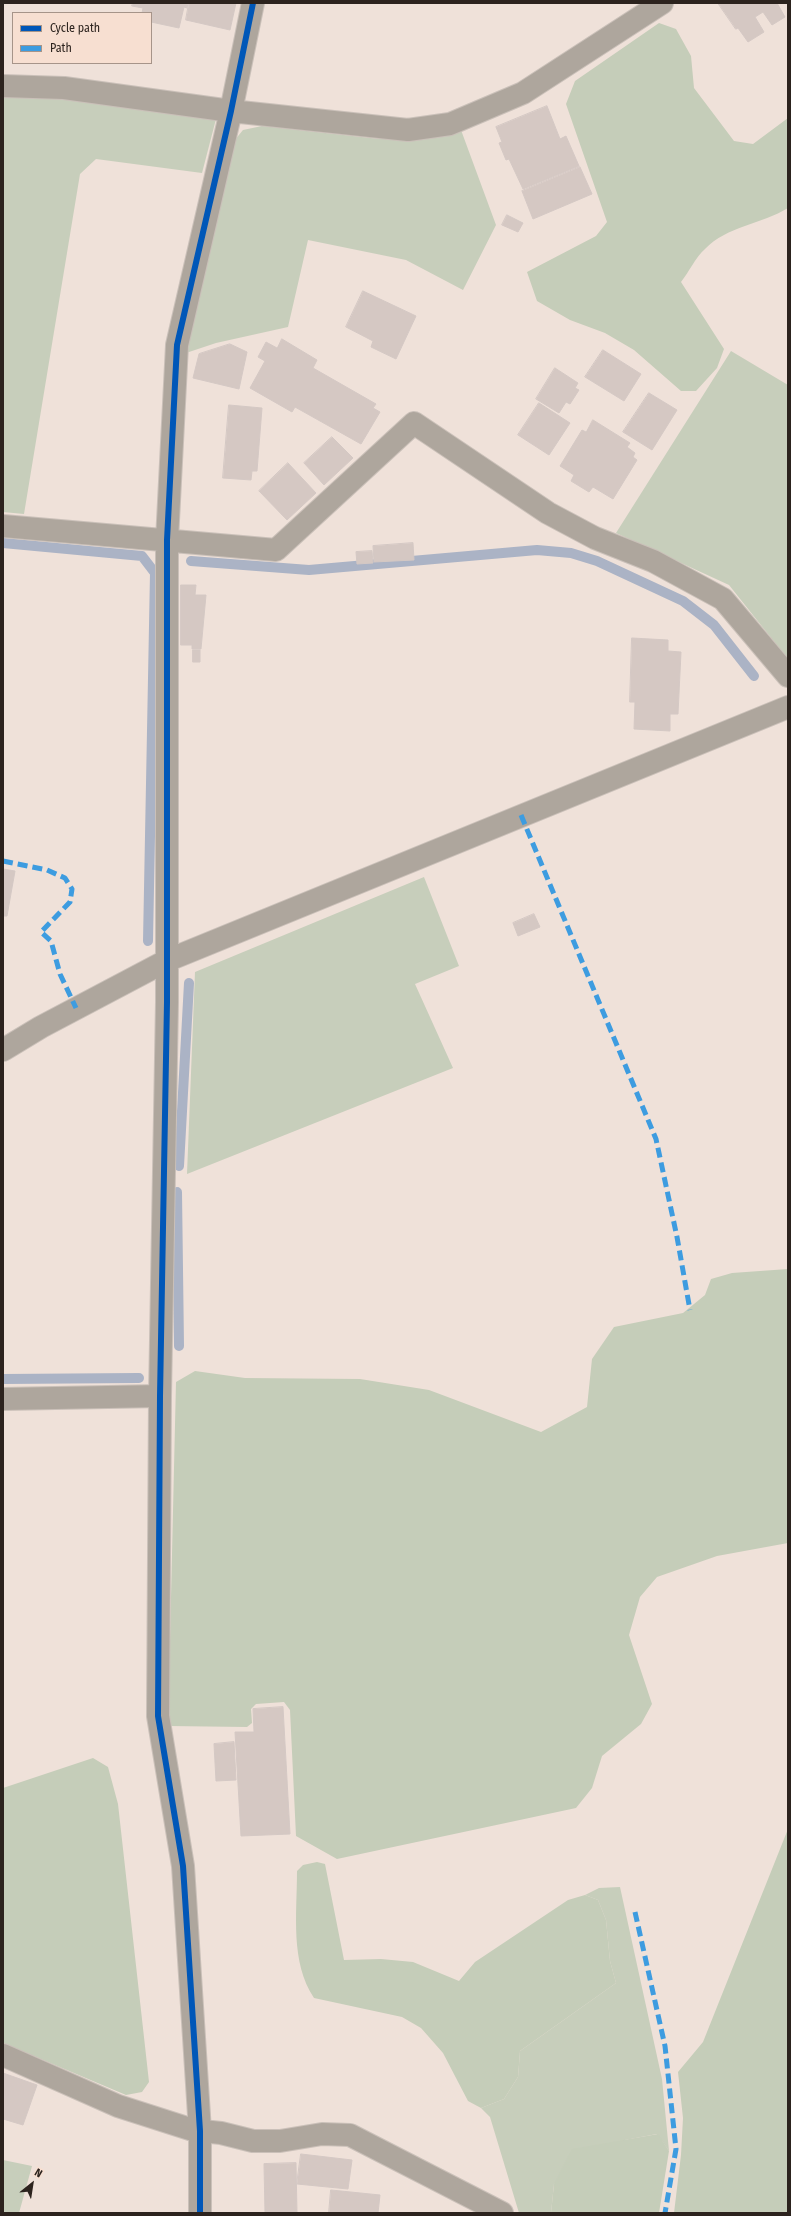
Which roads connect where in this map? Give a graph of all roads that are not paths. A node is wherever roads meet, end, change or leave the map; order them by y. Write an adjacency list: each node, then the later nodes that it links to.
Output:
1 (253, 3): 4 (street)
2 (662, 3): 4 (street)
3 (3, 86): 4 (street)
4 (231, 111): 6 (street)
5 (3, 526): 6 (street)
6 (167, 540): 7 (street); 9 (street)
7 (788, 676)
8 (788, 707): 9 (street)
9 (166, 961): 10 (street); 11 (street)
10 (3, 1050)
11 (160, 1396): 12 (street); 14 (street)
12 (3, 1399)
13 (3, 2055): 14 (street)
14 (200, 2131): 15 (street); 16 (street)
15 (200, 2213)
16 (502, 2213)

